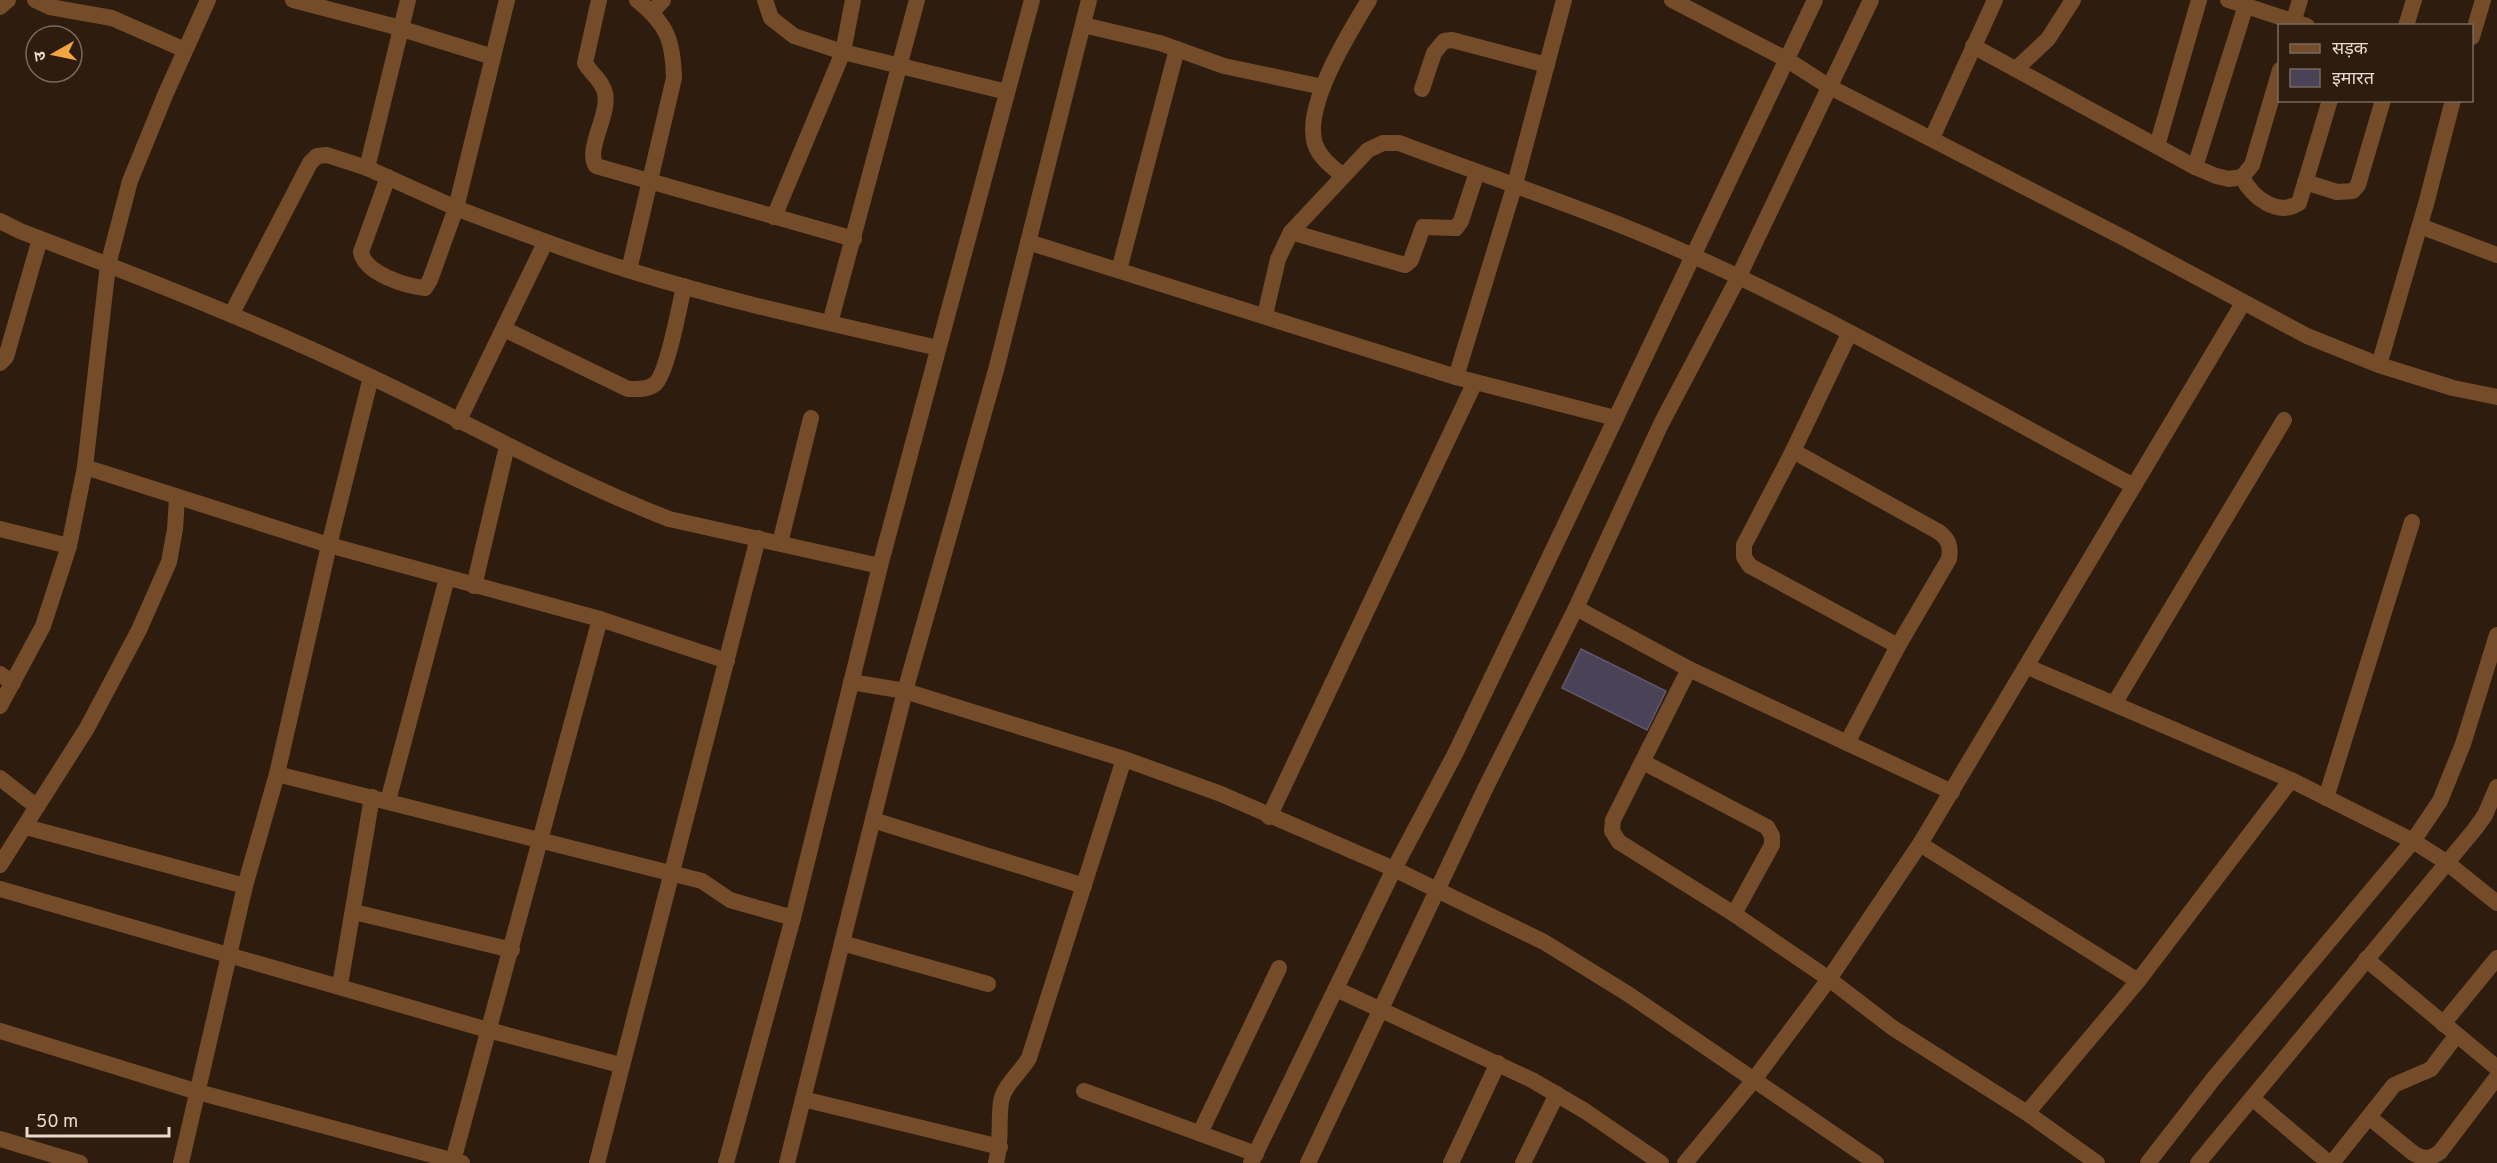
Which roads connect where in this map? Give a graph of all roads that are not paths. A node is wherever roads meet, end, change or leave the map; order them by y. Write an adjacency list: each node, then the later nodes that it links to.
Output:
1 (8, 0): 28 (street)
2 (35, 0): 36 (street)
3 (208, 0): 36 (street)
4 (293, 0): 32 (street)
5 (408, 0): 32 (street)
6 (507, 0): 38 (street)
7 (599, 0): 59 (street)
8 (637, 0): 27 (street)
9 (765, 0): 37 (street)
10 (853, 0): 37 (street)
11 (917, 0): 40 (street)
12 (1032, 0): 47 (street)
13 (1089, 0): 31 (street)
14 (1369, 0): 45 (street)
15 (1564, 0): 41 (street)
16 (1672, 0): 39 (street)
17 (1815, 0): 39 (street)
18 (1871, 0): 44 (street)
19 (1995, 0): 34 (street)
20 (2073, 0): 42 (street)
21 (2199, 0): 52 (street)
22 (2228, 0): 26 (street)
23 (2300, 0): 29 (street)
24 (2414, 0): 30 (street)
25 (2483, 0): 33 (street)
26 (2246, 5): 29 (street); 53 (street)
27 (657, 6): 59 (street)
28 (0, 7)
29 (2298, 24)
30 (2407, 24)
31 (1083, 25): 35 (street); 69 (street)
32 (401, 30): 38 (street); 54 (street)
33 (2473, 34)
34 (1972, 46): 42 (street); 51 (street)
35 (1177, 49): 45 (street); 75 (street)
36 (185, 50): 73 (street)
37 (843, 52): 40 (street); 63 (street)
38 (493, 57): 62 (street)
39 (1786, 59): 44 (street); 71 (street)
40 (900, 64): 47 (street); 68 (street)
41 (1547, 65): 46 (street); 61 (street)
42 (2016, 69): 52 (street)
43 (2278, 77): 58 (street)
44 (1828, 86): 51 (street); 76 (street)
45 (1323, 87): 56 (street)
46 (1422, 89)
47 (1007, 92): 84 (street)
48 (2329, 102): 60 (street)
49 (2382, 102): 60 (street)
50 (2452, 102): 65 (street)
51 (1932, 138): 78 (street)
52 (2157, 146): 53 (street)
53 (2195, 167): 58 (street)
54 (367, 168): 57 (street); 79 (street)
55 (1477, 172): 56 (street); 61 (street); 66 (street)
56 (1342, 175): 66 (street)
57 (388, 177): 62 (street); 62 (street)
58 (2242, 177): 60 (street)
59 (651, 183): 63 (street); 74 (street)
60 (2305, 183)
61 (1515, 184): 71 (street); 88 (street)
62 (456, 208): 70 (street)
63 (774, 217): 68 (street)
64 (0, 221): 67 (street)
65 (2420, 226): 72 (street); 86 (street)
66 (1291, 232): 80 (street)
67 (40, 239): 73 (street); 85 (street)
68 (854, 239): 81 (street)
69 (1028, 242): 75 (street); 118 (street)
70 (545, 243): 74 (street); 82 (street)
71 (1691, 255): 76 (street); 92 (street)
72 (2497, 255)
73 (108, 265): 79 (street); 97 (street)
74 (629, 270): 77 (street)
75 (1119, 270): 80 (street)
76 (1738, 278): 83 (street); 109 (street)
77 (684, 286): 81 (street); 82 (street)
78 (2243, 303): 86 (street); 98 (street)
79 (232, 313): 87 (street)
80 (1265, 315): 88 (street)
81 (830, 324): 84 (street)
82 (504, 329): 94 (street)
83 (1849, 333): 96 (street); 98 (street)
84 (938, 348): 106 (street)
85 (0, 363)
86 (2379, 365): 90 (street)
87 (371, 376): 94 (street); 104 (street)
88 (1456, 377): 89 (street)
89 (1475, 382): 92 (street); 132 (street)
90 (2497, 397)
91 (811, 418): 103 (street)
92 (1615, 418): 141 (street)
93 (2284, 420): 119 (street)
94 (458, 422): 95 (street)
95 (507, 446): 102 (street); 108 (street)
96 (1793, 451): 112 (street); 112 (street)
97 (85, 467): 99 (street); 105 (street)
98 (2134, 486): 114 (street)
99 (177, 498): 104 (street); 131 (street)
100 (2412, 522): 129 (street)
101 (0, 529): 105 (street)
102 (758, 538): 103 (street); 113 (street)
103 (780, 543): 106 (street)
104 (328, 545): 107 (street); 124 (street)
105 (69, 546): 116 (street)
106 (880, 566): 117 (street)
107 (447, 578): 108 (street); 130 (street)
108 (474, 586): 110 (street)
109 (1576, 608): 115 (street); 146 (street)
110 (600, 619): 113 (street); 136 (street)
111 (2497, 635): 137 (street)
112 (1898, 646): 121 (street)
113 (727, 661): 142 (street)
114 (2028, 667): 119 (street); 128 (street)
115 (1689, 669): 121 (street); 123 (street)
116 (6, 678): 120 (street)
117 (851, 682): 118 (street); 150 (street)
118 (905, 691): 122 (street); 134 (street)
119 (2114, 704): 126 (street)
120 (0, 706)
121 (1847, 743): 128 (street)
122 (1124, 759): 132 (street); 144 (street)
123 (1642, 762): 149 (street); 149 (street)
124 (277, 774): 130 (street); 143 (street)
125 (0, 778): 131 (street)
126 (2291, 780): 129 (street); 158 (street)
127 (2497, 787): 133 (street)
128 (1952, 792): 138 (street)
129 (2326, 798): 137 (street)
130 (380, 799): 136 (street); 148 (street)
131 (37, 807): 135 (street)
132 (1269, 817): 141 (street)
133 (2491, 818): 139 (street)
134 (873, 820): 144 (street); 151 (street)
135 (26, 827): 140 (street); 143 (street)
136 (540, 839): 142 (street); 152 (street)
137 (2413, 841): 139 (street); 196 (street)
138 (1920, 844): 157 (street); 158 (street)
139 (2446, 862): 147 (street); 155 (street)
140 (0, 864)
141 (1394, 869): 146 (street); 161 (street)
142 (673, 873): 150 (street); 168 (street)
143 (245, 886): 153 (street)
144 (1084, 886): 181 (street)
145 (0, 889): 153 (street)
146 (1437, 890): 162 (street); 171 (street)
147 (2497, 903)
148 (354, 912): 152 (street); 160 (street)
149 (1734, 914): 157 (street)
150 (793, 918): 187 (street)
151 (842, 943): 159 (street); 176 (street)
152 (512, 950): 164 (street)
153 (229, 956): 160 (street); 173 (street)
154 (2497, 958): 163 (street)
155 (2366, 959): 163 (street); 175 (street)
156 (1279, 968): 179 (street)
157 (1829, 979): 171 (street); 177 (street)
158 (2138, 981): 177 (street)
159 (988, 984)
160 (340, 986): 164 (street)
161 (1336, 989): 162 (street); 182 (street)
162 (1381, 1008): 167 (street); 189 (street)
163 (2443, 1024): 166 (street)
164 (488, 1030): 168 (street); 183 (street)
165 (0, 1031): 173 (street)
166 (2456, 1036): 169 (street); 178 (street)
167 (1498, 1063): 174 (street); 190 (street)
168 (620, 1065): 186 (street)
169 (2497, 1068)
170 (2497, 1077): 178 (street)
171 (1752, 1081): 193 (street); 194 (street)
172 (1084, 1090): 179 (street)
173 (198, 1092): 183 (street); 185 (street)
174 (1557, 1094): 191 (street); 192 (street)
175 (2252, 1098): 197 (street); 198 (street)
176 (803, 1100): 181 (street); 188 (street)
177 (2026, 1113): 195 (street)
178 (2368, 1118): 198 (street)
179 (1200, 1133): 182 (street)
180 (0, 1139): 184 (street)
181 (998, 1155)
182 (1254, 1158)
183 (457, 1162)
184 (80, 1163)
185 (181, 1163)
186 (597, 1163)
187 (726, 1163)
188 (787, 1163)
189 (1308, 1163)
190 (1451, 1163)
191 (1523, 1163)
192 (1660, 1163)
193 (1685, 1163)
194 (1876, 1163)
195 (2097, 1163)
196 (2148, 1163)
197 (2198, 1163)
198 (2331, 1163)

